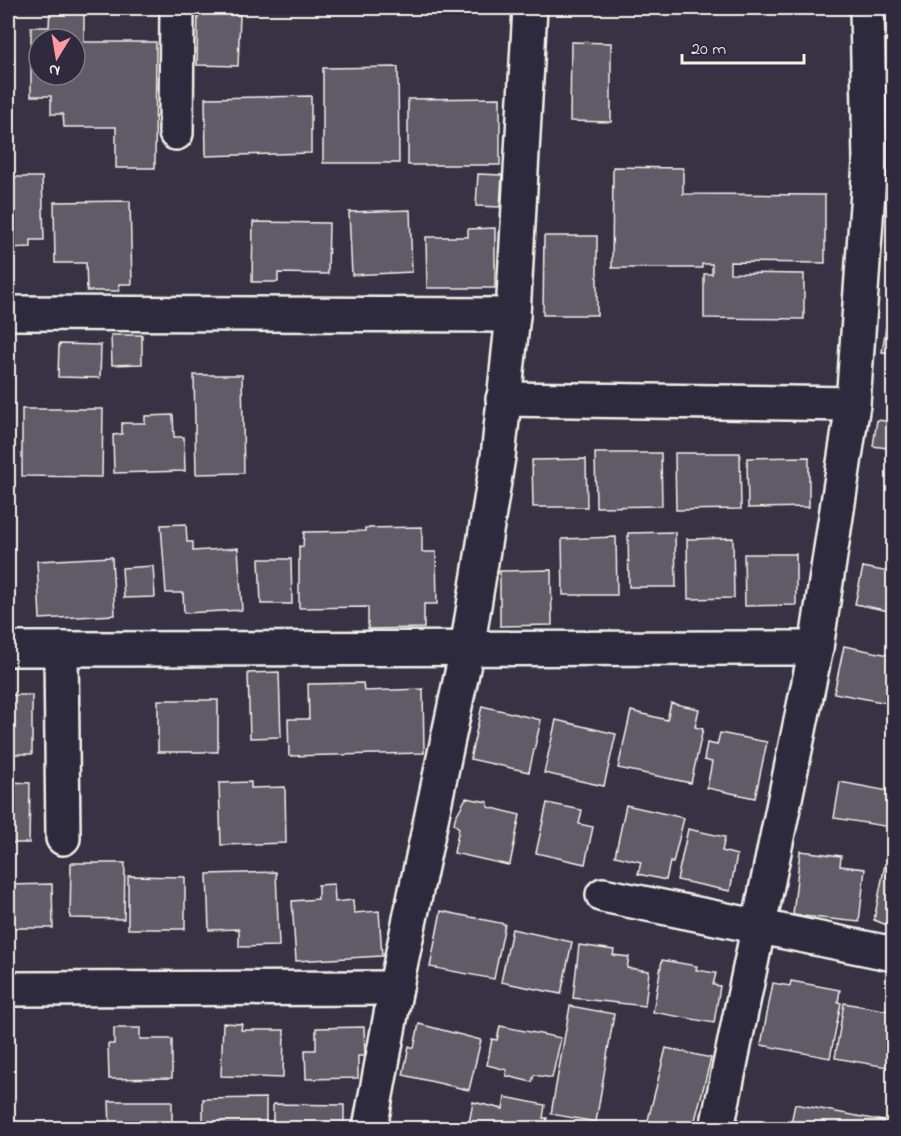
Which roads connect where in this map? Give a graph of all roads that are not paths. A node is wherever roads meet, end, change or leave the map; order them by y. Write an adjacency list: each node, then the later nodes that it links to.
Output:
1 (177, 8): 4 (street)
2 (530, 8): 6 (street)
3 (867, 8): 8 (street)
4 (176, 133)
5 (8, 313): 6 (street)
6 (513, 315): 7 (street)
7 (503, 399): 8 (street); 12 (street)
8 (853, 404): 9 (street)
9 (816, 648): 12 (street); 15 (street)
10 (8, 649): 11 (street)
11 (61, 649): 12 (street); 13 (street)
12 (467, 649): 17 (street)
13 (63, 838)
14 (603, 895): 15 (street)
15 (759, 926): 16 (street); 20 (street)
16 (894, 954)
17 (396, 988): 18 (street); 19 (street)
18 (8, 989)
19 (370, 1128)
20 (717, 1128)

